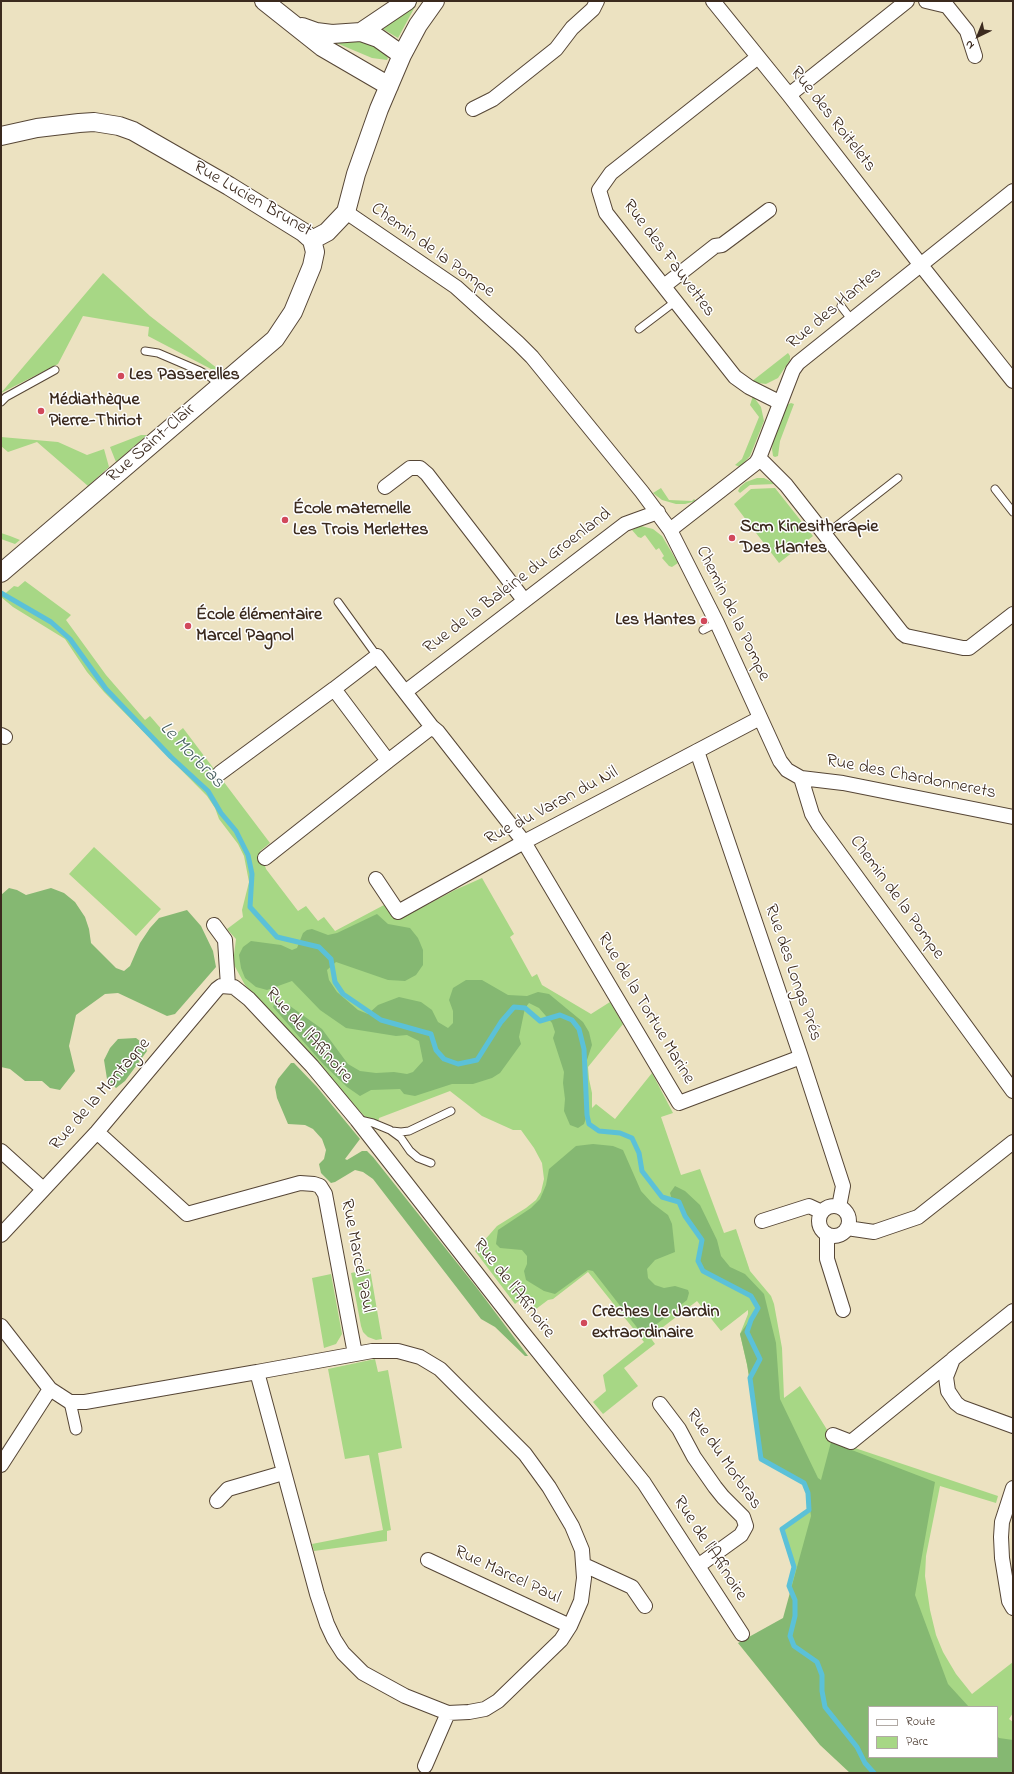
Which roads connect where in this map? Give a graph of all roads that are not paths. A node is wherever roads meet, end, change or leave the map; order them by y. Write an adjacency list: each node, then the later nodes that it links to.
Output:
1 (264, 1): 8 (street)
2 (407, 1): 9 (street)
3 (435, 1): 10 (street, Rue Lucien Brunet)
4 (597, 1): 15 (street)
5 (713, 1): 12 (street, Rue des Roitelets)
6 (907, 1): 14 (street)
7 (926, 1): 11 (street)
8 (295, 25): 9 (street); 13 (street)
9 (361, 32): 10 (street)
10 (402, 55): 13 (street, Rue Lucien Brunet)
11 (975, 56)
12 (758, 57): 14 (street, Rue des Roitelets); 22 (street, Rue des Fauvettes)
13 (388, 86): 19 (street, Rue Lucien Brunet)
14 (789, 95): 21 (street, Rue des Roitelets)
15 (474, 109)
16 (1, 136): 20 (street, Rue Lucien Brunet)
17 (1013, 191): 21 (street, Rue des Hantes)
18 (769, 210): 22 (street)
19 (346, 212): 20 (street, Rue Lucien Brunet); 37 (street, Chemin de la Pompe)
20 (312, 240): 30 (street, Rue Saint-Clair)
21 (920, 264): 25 (street, Rue des Hantes); 29 (street)
22 (664, 286): 23 (street, Rue des Fauvettes)
23 (676, 301): 26 (lane); 32 (street, Rue des Fauvettes)
24 (841, 306): 25 (lane)
25 (851, 319): 32 (street, Rue des Hantes)
26 (639, 330)
27 (145, 351): 30 (lane)
28 (55, 370): 31 (lane)
29 (1013, 381)
30 (220, 385): 41 (street, Rue Saint-Clair)
31 (1, 402)
32 (779, 402): 33 (street, Rue des Hantes)
33 (759, 458): 39 (street); 40 (street)
34 (898, 478): 40 (lane)
35 (385, 487): 42 (street)
36 (995, 489): 38 (lane)
37 (658, 512): 39 (street, Chemin de la Pompe); 42 (street, Rue de la Baleine du Groenland)
38 (1013, 512)
39 (670, 530): 45 (street, Chemin de la Pompe)
40 (825, 535): 44 (street)
41 (1, 573)
42 (524, 600): 49 (street, Rue de la Baleine du Groenland)
43 (338, 602): 47 (lane)
44 (1013, 614)
45 (717, 623): 46 (lane); 50 (street, Chemin de la Pompe)
46 (703, 630)
47 (377, 656): 48 (street); 49 (street)
48 (334, 689): 53 (street); 54 (street)
49 (405, 692): 51 (street)
50 (760, 718): 52 (street, Rue du Varan du Nil); 55 (street, Chemin de la Pompe)
51 (432, 727): 53 (street); 57 (street)
52 (697, 751): 57 (street, Rue du Varan du Nil); 62 (street, Rue des Longs Prés)
53 (388, 761): 58 (street)
54 (220, 773)
55 (801, 778): 56 (street, Rue des Chardonnerets); 63 (street, Chemin de la Pompe)
56 (1011, 814)
57 (524, 842): 59 (street, Rue du Varan du Nil); 62 (street, Rue de la Tortue Marine)
58 (265, 858)
59 (376, 879)
60 (214, 925): 61 (street)
61 (230, 986): 65 (street, Rue de l'Affinoire); 67 (street, Rue de la Montagne)
62 (801, 1058): 72 (street, Rue des Longs Prés)
63 (1013, 1091)
64 (451, 1111): 66 (lane)
65 (357, 1120): 66 (lane); 96 (street, Rue de l'Affinoire)
66 (390, 1130): 70 (lane)
67 (97, 1132): 71 (street, Rue de la Montagne); 81 (street, Rue Marcel Paul)
68 (1013, 1142): 75 (street)
69 (1, 1151): 71 (street)
70 (431, 1163)
71 (43, 1189): 77 (street, Rue de la Montagne)
72 (839, 1207): 73 (street); 75 (street)
73 (822, 1212): 74 (street); 76 (street)
74 (762, 1221)
75 (847, 1228): 76 (street)
76 (827, 1234): 78 (street)
77 (1, 1235)
78 (843, 1310)
79 (1013, 1311): 82 (street)
80 (1, 1326): 84 (street)
81 (355, 1354): 83 (street, Rue Marcel Paul); 95 (street, Rue Marcel Paul)
82 (953, 1359): 87 (street); 89 (street)
83 (257, 1372): 85 (street, Rue Marcel Paul); 91 (street, Rue Marcel Paul)
84 (50, 1389): 85 (street); 90 (street)
85 (70, 1402): 88 (street)
86 (660, 1404): 96 (street, Rue du Morbras)
87 (1013, 1426)
88 (76, 1428)
89 (833, 1435)
90 (1, 1465)
91 (284, 1473): 93 (street); 101 (street, Rue Marcel Paul)
92 (1013, 1488): 98 (street)
93 (217, 1501)
94 (428, 1560): 99 (street, Rue Marcel Paul)
95 (584, 1565): 97 (street); 99 (street, Rue Marcel Paul)
96 (698, 1566): 100 (street, Rue de l'Affinoire)
97 (645, 1606)
98 (1013, 1608)
99 (570, 1626): 101 (street, Rue Marcel Paul)
100 (742, 1634)
101 (448, 1713): 102 (street)
102 (425, 1766)

